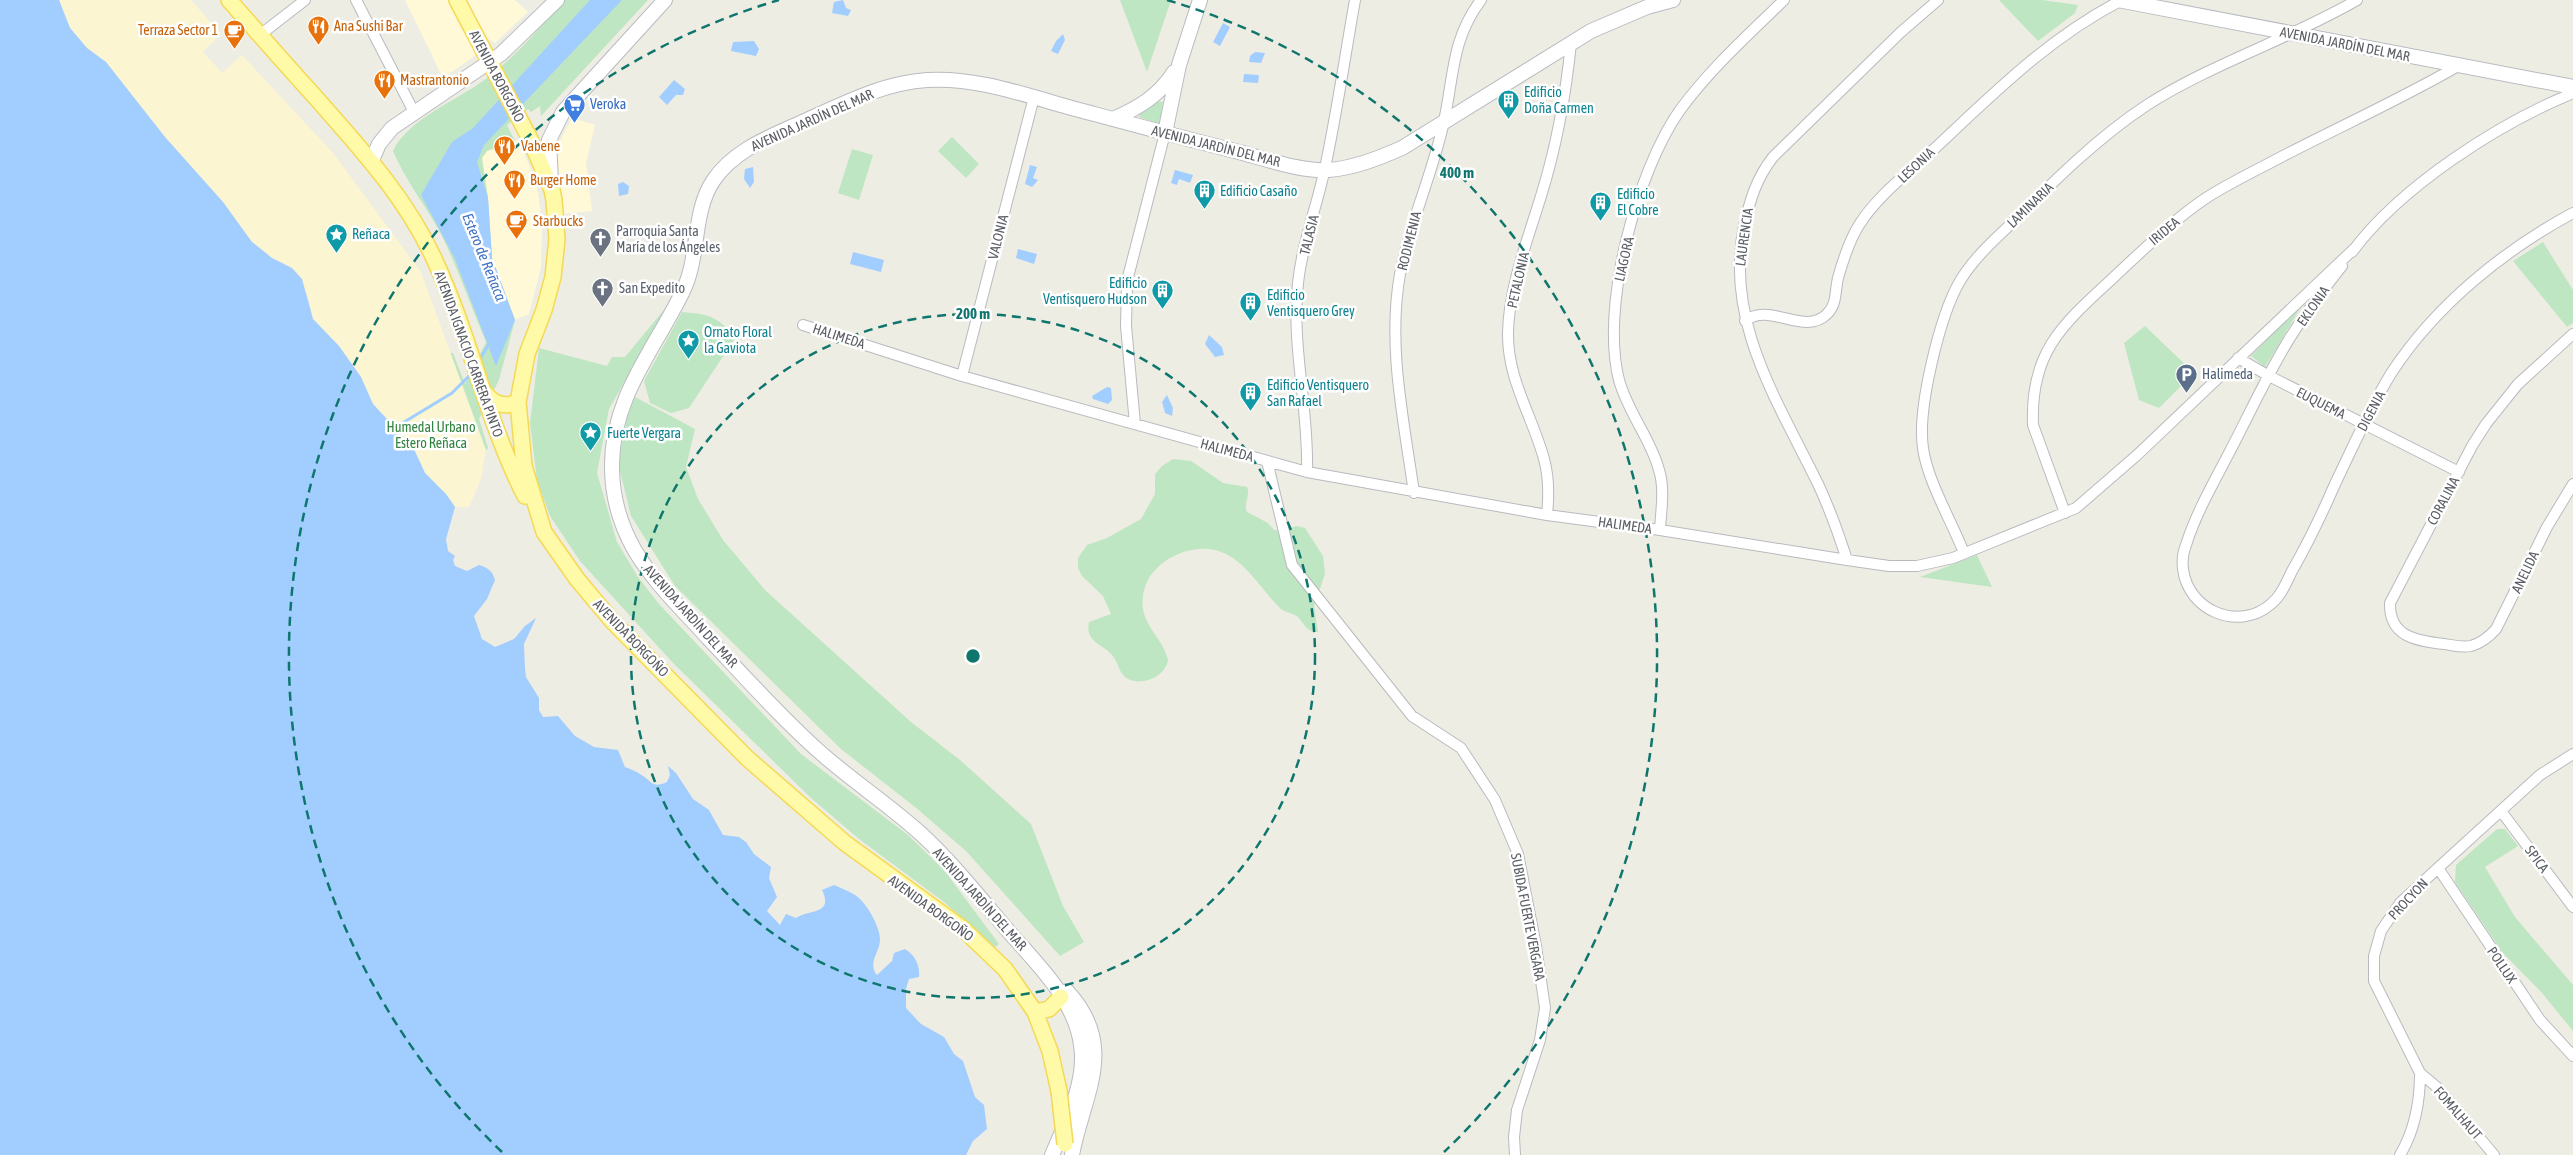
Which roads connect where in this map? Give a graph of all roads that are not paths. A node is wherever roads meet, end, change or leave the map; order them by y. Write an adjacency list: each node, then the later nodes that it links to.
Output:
1 (229, 0): 17 (main road, AVENIDA IGNACIO CARRERA PINTO)
2 (305, 0): 17 (street)
3 (356, 0): 25 (street)
4 (457, 0): 19 (main road, AVENIDA BORGOÑO)
5 (557, 0): 19 (street)
6 (665, 0): 31 (street)
7 (1200, 0): 20 (street)
8 (1356, 0): 30 (street, TALASIA)
9 (1481, 0): 27 (street, RODIMENIA)
10 (1673, 0): 15 (street, AVENIDA JARDÍN DEL MAR)
11 (1784, 0): 51 (street, LIAGORA)
12 (1938, 0): 34 (street, LAURENCIA)
13 (2120, 0): 16 (street, AVENIDA JARDÍN DEL MAR); 34 (street, LESONIA)
14 (2357, 0): 16 (street, LAMINARIA)
15 (1641, 5): 18 (street, AVENIDA JARDÍN DEL MAR)
16 (2295, 34): 21 (street, AVENIDA JARDÍN DEL MAR); 53 (street, LAMINARIA)
17 (260, 35): 29 (main road, AVENIDA IGNACIO CARRERA PINTO)
18 (1571, 44): 27 (street, AVENIDA JARDÍN DEL MAR); 50 (street, PETALONIA)
19 (490, 62): 25 (street); 31 (main road, AVENIDA BORGOÑO)
20 (1179, 65): 26 (street); 28 (street)
21 (2458, 66): 22 (street, AVENIDA JARDÍN DEL MAR); 49 (street, IRIDEA)
22 (2573, 87)
23 (2573, 93): 33 (street, EKLONIA)
24 (1034, 97): 26 (street, AVENIDA JARDÍN DEL MAR); 38 (street, VALONIA); 61 (street, AVENIDA JARDÍN DEL MAR)
25 (414, 112): 29 (street)
26 (1112, 119): 28 (street, AVENIDA JARDÍN DEL MAR)
27 (1444, 122): 30 (street, AVENIDA JARDÍN DEL MAR); 48 (street, RODIMENIA)
28 (1165, 133): 30 (street, AVENIDA JARDÍN DEL MAR); 42 (street)
29 (372, 160): 40 (main road, AVENIDA IGNACIO CARRERA PINTO)
30 (1324, 171): 45 (street, TALASIA)
31 (552, 190): 41 (main road, AVENIDA BORGOÑO)
32 (2573, 213): 43 (street, DIGENIA)
33 (2356, 247): 37 (street, HALIMEDA); 39 (street, EKLONIA)
34 (1745, 321): 54 (street, LAURENCIA)
35 (803, 325): 38 (street, HALIMEDA)
36 (2573, 334): 46 (street, CORALINA)
37 (2238, 358): 39 (street, EUQUEMA); 49 (street, HALIMEDA)
38 (962, 376): 42 (street, HALIMEDA)
39 (2269, 376): 43 (street, EUQUEMA); 55 (street, EKLONIA)
40 (485, 393): 41 (main road); 52 (main road, AVENIDA IGNACIO CARRERA PINTO)
41 (518, 402): 52 (main road, AVENIDA BORGOÑO)
42 (1135, 424): 44 (street, HALIMEDA)
43 (2363, 424): 46 (street, EUQUEMA); 55 (street, DIGENIA)
44 (1266, 461): 45 (street, HALIMEDA); 68 (street, SUBIDA FUERTE VERGARA)
45 (1308, 472): 48 (street, HALIMEDA)
46 (2459, 472): 56 (street, CORALINA)
47 (2573, 484): 56 (street, ANELIDA)
48 (1414, 493): 50 (street, HALIMEDA)
49 (2064, 513): 53 (street, HALIMEDA)
50 (1547, 515): 51 (street, HALIMEDA)
51 (1660, 530): 54 (street, HALIMEDA)
52 (544, 532): 63 (main road, AVENIDA BORGOÑO)
53 (1964, 553): 54 (street, HALIMEDA)
54 (1847, 560)
55 (2205, 608)
56 (2465, 647)
57 (2573, 754): 58 (street, PROCYON)
58 (2502, 811): 59 (street, PROCYON); 60 (street, SPICA)
59 (2438, 868): 64 (street, POLLUX); 65 (street, PROCYON)
60 (2573, 907)
61 (1044, 972): 62 (street, AVENIDA JARDÍN DEL MAR); 66 (street, AVENIDA JARDÍN DEL MAR)
62 (1061, 997): 63 (main road); 67 (street, AVENIDA JARDÍN DEL MAR)
63 (1034, 1012): 66 (main road, AVENIDA BORGOÑO, bridge)
64 (2573, 1056)
65 (2420, 1073): 69 (street); 70 (street, FOMALHAUT)
66 (1068, 1151)
67 (1052, 1155)
68 (1515, 1155)
69 (2400, 1155)
70 (2494, 1155)

